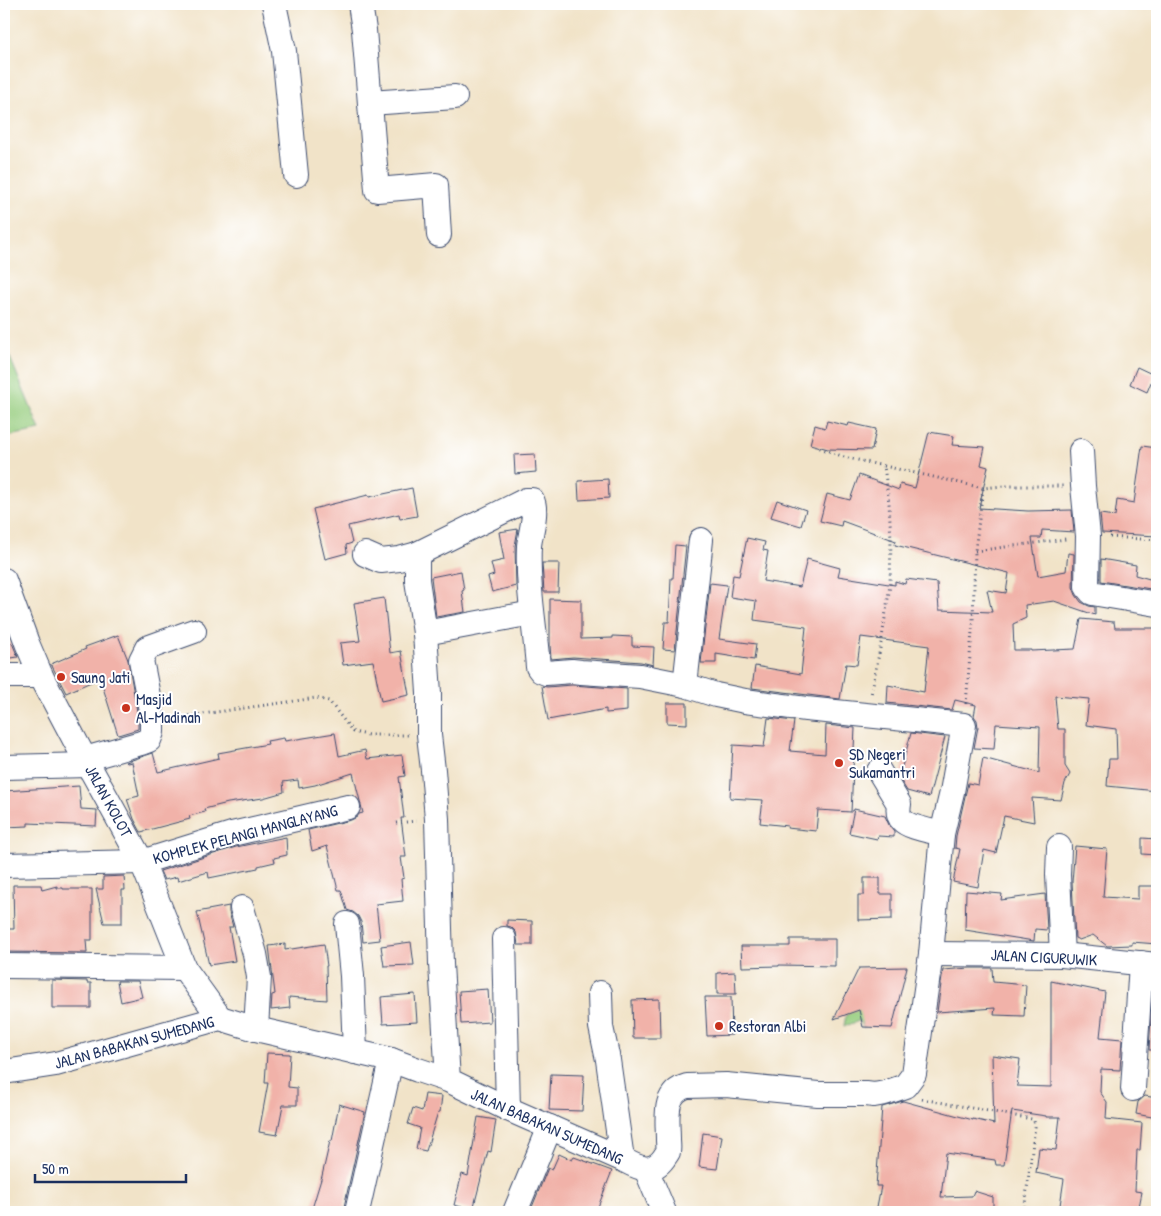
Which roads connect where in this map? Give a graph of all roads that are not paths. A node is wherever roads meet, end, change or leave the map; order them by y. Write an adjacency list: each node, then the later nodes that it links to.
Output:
1 (274, 4): 5 (street)
2 (360, 4): 4 (street)
3 (455, 97): 4 (street)
4 (370, 104): 6 (street)
5 (296, 175)
6 (439, 235)
7 (1081, 451): 12 (street)
8 (701, 540): 18 (street)
9 (365, 554): 10 (street)
10 (416, 554): 13 (street); 15 (street)
11 (4, 580): 17 (street, JALAN KOLOT)
12 (1157, 604)
13 (532, 613): 15 (street); 18 (street)
14 (194, 631): 19 (street)
15 (425, 633): 41 (street)
16 (4, 676): 17 (street)
17 (41, 676): 19 (street, JALAN KOLOT)
18 (685, 685): 23 (street)
19 (87, 762): 20 (street); 25 (street, JALAN KOLOT)
20 (4, 767)
21 (879, 772): 23 (street)
22 (348, 807): 25 (street, KOMPLEK PELANGI MANGLAYANG)
23 (942, 834): 30 (street)
24 (1059, 847): 31 (street)
25 (142, 862): 26 (street, KOMPLEK PELANGI MANGLAYANG); 34 (street, JALAN KOLOT)
26 (4, 865)
27 (242, 908): 37 (street)
28 (347, 924): 38 (street)
29 (504, 939): 43 (street)
30 (931, 954): 31 (street, JALAN CIGURUWIK); 46 (street)
31 (1062, 955): 32 (street, JALAN CIGURUWIK)
32 (1149, 964): 42 (street)
33 (4, 966): 34 (street)
34 (184, 968): 36 (street, JALAN KOLOT)
35 (600, 993): 45 (street)
36 (220, 1018): 37 (street, JALAN BABAKAN SUMEDANG); 40 (street, JALAN BABAKAN SUMEDANG)
37 (256, 1029): 38 (street, JALAN BABAKAN SUMEDANG)
38 (355, 1052): 39 (street, JALAN BABAKAN SUMEDANG)
39 (391, 1060): 41 (street, JALAN BABAKAN SUMEDANG); 47 (street)
40 (4, 1072)
41 (448, 1080): 43 (street, JALAN BABAKAN SUMEDANG)
42 (1133, 1089)
43 (508, 1109): 44 (street, JALAN BABAKAN SUMEDANG)
44 (550, 1127): 45 (street, JALAN BABAKAN SUMEDANG); 48 (street)
45 (622, 1159): 46 (street, JALAN BABAKAN SUMEDANG)
46 (646, 1169): 49 (street)
47 (357, 1212)
48 (515, 1212)
49 (664, 1212)

